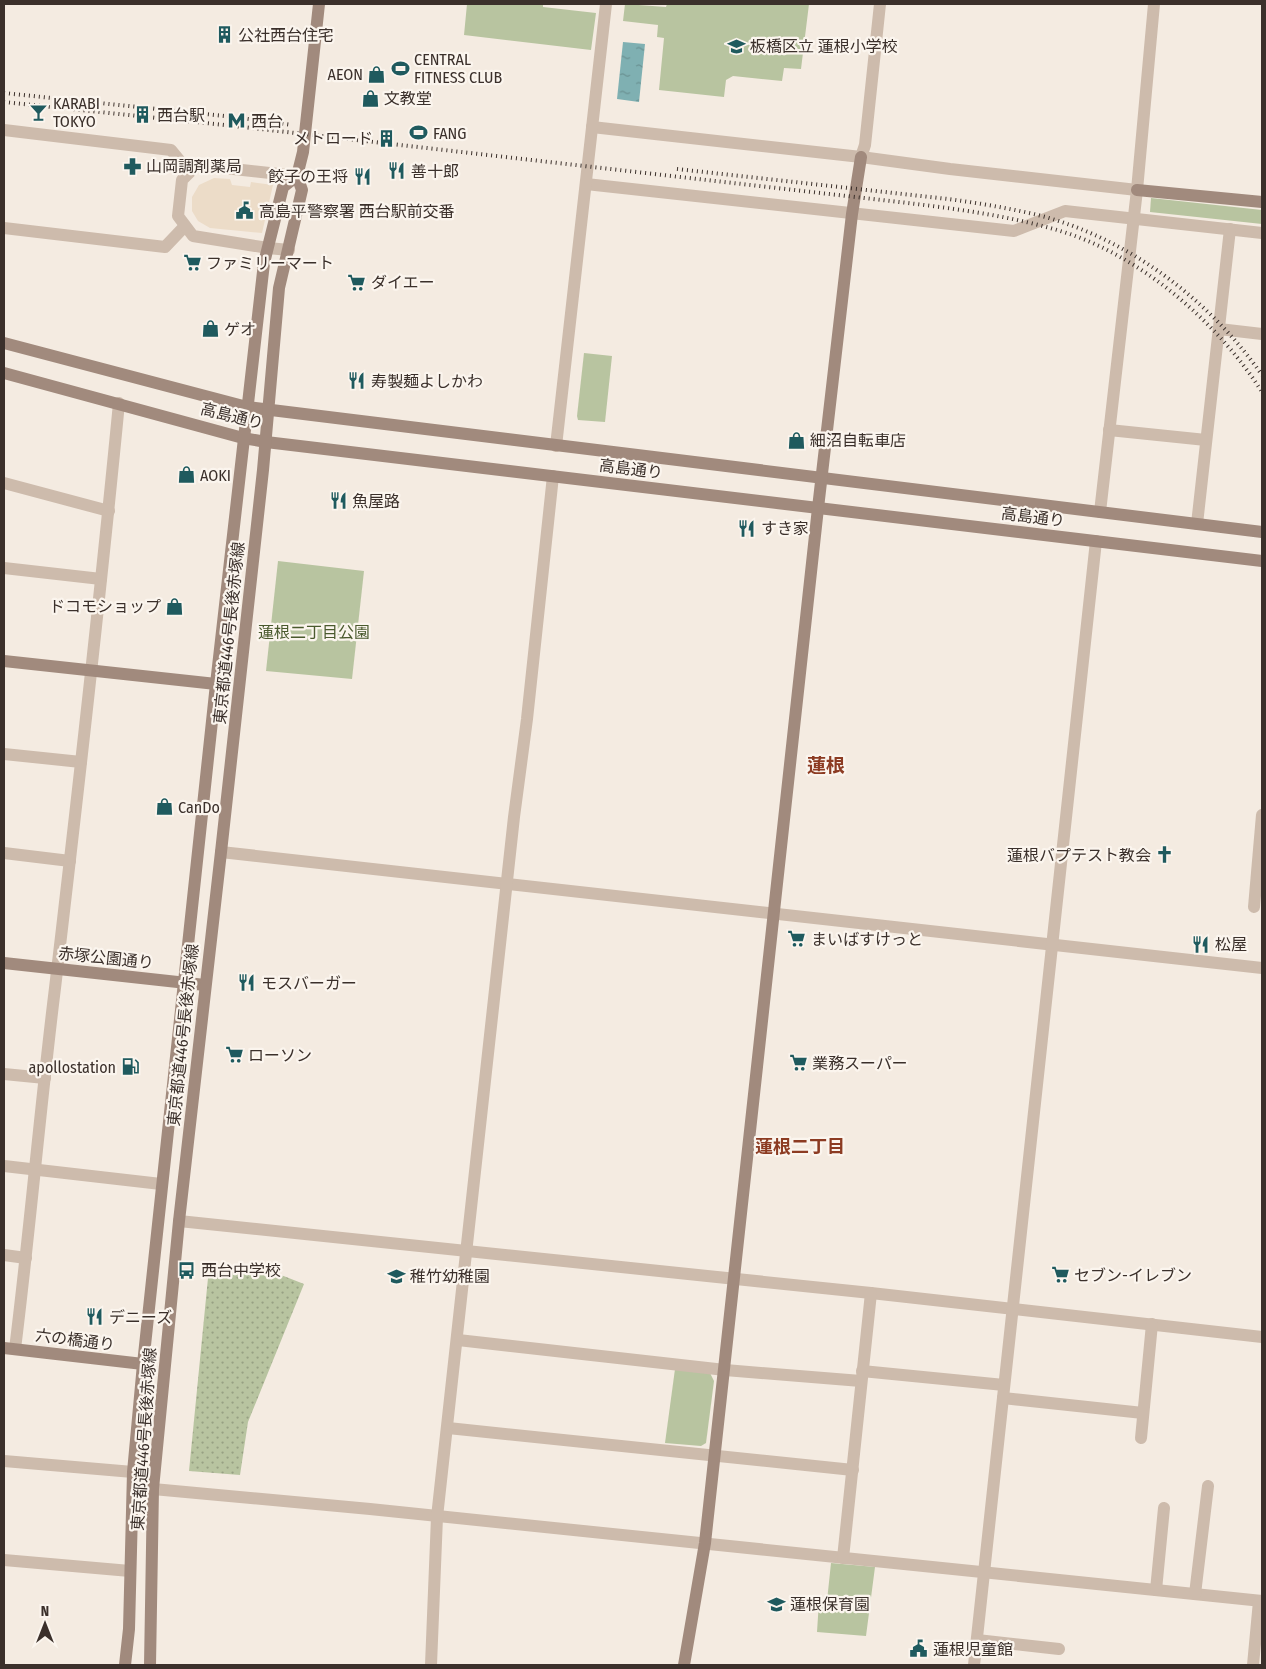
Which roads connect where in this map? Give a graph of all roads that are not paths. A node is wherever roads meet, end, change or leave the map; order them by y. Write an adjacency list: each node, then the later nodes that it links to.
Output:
1 (319, 4): 9 (main road)
2 (606, 4): 5 (street)
3 (880, 4): 7 (street)
4 (1154, 4): 11 (street)
5 (592, 127): 7 (street); 10 (street)
6 (4, 130): 8 (street)
7 (861, 156): 11 (street); 13 (main road)
8 (189, 172): 9 (street); 15 (street)
9 (297, 176): 19 (main road, 東京都道446号長後赤塚線); 20 (main road, 東京都道446号長後赤塚線)
10 (586, 184): 13 (street); 32 (street)
11 (1136, 190): 12 (main road); 14 (street)
12 (1262, 202)
13 (852, 214): 14 (street); 34 (main road)
14 (1133, 217): 17 (street); 28 (street)
15 (185, 226): 16 (street); 19 (street)
16 (4, 228)
17 (1230, 229): 18 (street); 21 (street)
18 (1262, 232)
19 (268, 248): 20 (street); 26 (main road, 東京都道446号長後赤塚線)
20 (289, 250): 27 (main road, 東京都道446号長後赤塚線)
21 (1219, 329): 22 (street); 30 (street)
22 (1262, 334)
23 (4, 343): 26 (main road, 高島通り)
24 (4, 373): 25 (main road, 高島通り)
25 (119, 403): 29 (main road, 高島通り); 37 (street)
26 (247, 407): 27 (main road, 高島通り); 29 (main road, 東京都道446号長後赤塚線)
27 (269, 410): 31 (main road, 東京都道446号長後赤塚線); 32 (main road, 高島通り)
28 (1109, 430): 30 (street); 38 (street)
29 (243, 438): 31 (main road, 高島通り); 47 (main road, 東京都道446号長後赤塚線)
30 (1206, 440): 39 (street)
31 (266, 442): 33 (main road, 高島通り); 51 (main road, 東京都道446号長後赤塚線)
32 (556, 446): 34 (main road, 高島通り)
33 (553, 476): 36 (main road, 高島通り); 54 (street)
34 (822, 478): 36 (main road); 38 (main road, 高島通り)
35 (4, 483): 37 (street)
36 (818, 508): 41 (main road, 高島通り); 56 (main road)
37 (108, 511): 44 (street)
38 (1100, 512): 39 (main road, 高島通り)
39 (1196, 524): 40 (main road, 高島通り)
40 (1262, 532)
41 (1096, 541): 42 (main road, 高島通り); 57 (street)
42 (1262, 561)
43 (4, 568): 44 (street)
44 (101, 579): 46 (street)
45 (4, 661): 46 (main road)
46 (91, 670): 47 (main road); 49 (street)
47 (216, 684): 61 (main road, 東京都道446号長後赤塚線)
48 (4, 754): 49 (street)
49 (81, 762): 53 (street)
50 (1262, 815): 55 (street)
51 (222, 852): 54 (street); 62 (main road, 東京都道446号長後赤塚線)
52 (4, 853): 53 (street)
53 (70, 861): 60 (street)
54 (508, 885): 56 (street); 69 (street)
55 (1254, 907)
56 (774, 914): 57 (street); 72 (main road)
57 (1052, 944): 59 (street); 74 (street)
58 (4, 963): 60 (main road, 赤塚公園通り)
59 (1262, 968)
60 (57, 969): 61 (main road, 赤塚公園通り); 64 (street)
61 (184, 983): 62 (main road, 赤塚公園通り); 67 (main road, 東京都道446号長後赤塚線)
62 (205, 985): 68 (main road, 東京都道446号長後赤塚線)
63 (4, 1074): 64 (street)
64 (44, 1078): 66 (street)
65 (4, 1166): 66 (street)
66 (34, 1169): 67 (street); 71 (street)
67 (161, 1184): 79 (main road, 東京都道446号長後赤塚線)
68 (179, 1221): 69 (street); 92 (main road, 東京都道446号長後赤塚線)
69 (467, 1252): 72 (street); 77 (street)
70 (4, 1255): 71 (street)
71 (26, 1258): 78 (street)
72 (734, 1280): 73 (street); 80 (main road)
73 (871, 1293): 74 (street); 81 (street)
74 (1011, 1309): 75 (street); 82 (street)
75 (1152, 1324): 76 (street); 84 (street)
76 (1262, 1337)
77 (458, 1340): 80 (street); 85 (street)
78 (9, 1349): 79 (main road, 六の橋通り)
79 (143, 1364): 90 (main road, 東京都道446号長後赤塚線)
80 (725, 1370): 81 (street); 87 (main road)
81 (862, 1376): 82 (street); 89 (street)
82 (1004, 1385): 83 (street)
83 (1003, 1398): 84 (street); 99 (street)
84 (1143, 1413): 86 (street)
85 (448, 1428): 87 (street); 94 (street)
86 (1141, 1438)
87 (715, 1456): 89 (street); 95 (main road)
88 (4, 1461): 90 (street)
89 (853, 1470): 96 (street)
90 (133, 1472): 98 (main road, 東京都道446号長後赤塚線)
91 (1208, 1486): 101 (street)
92 (153, 1489): 94 (street); 108 (main road, 東京都道446号長後赤塚線)
93 (1164, 1508): 100 (street)
94 (437, 1517): 95 (street); 109 (street)
95 (705, 1543): 96 (street); 110 (main road)
96 (843, 1558): 99 (street)
97 (4, 1560): 98 (street)
98 (130, 1571): 103 (main road, 東京都道446号長後赤塚線)
99 (984, 1572): 100 (street); 104 (street)
100 (1156, 1590): 101 (street)
101 (1195, 1594): 102 (street)
102 (1261, 1601): 112 (street)
103 (129, 1629): 106 (main road); 107 (main road, 東京都道446号長後赤塚線)
104 (977, 1640): 105 (street); 111 (street)
105 (1060, 1650)
106 (114, 1665)
107 (125, 1665)
108 (150, 1665)
109 (431, 1665)
110 (684, 1665)
111 (974, 1665)
112 (1253, 1665)

